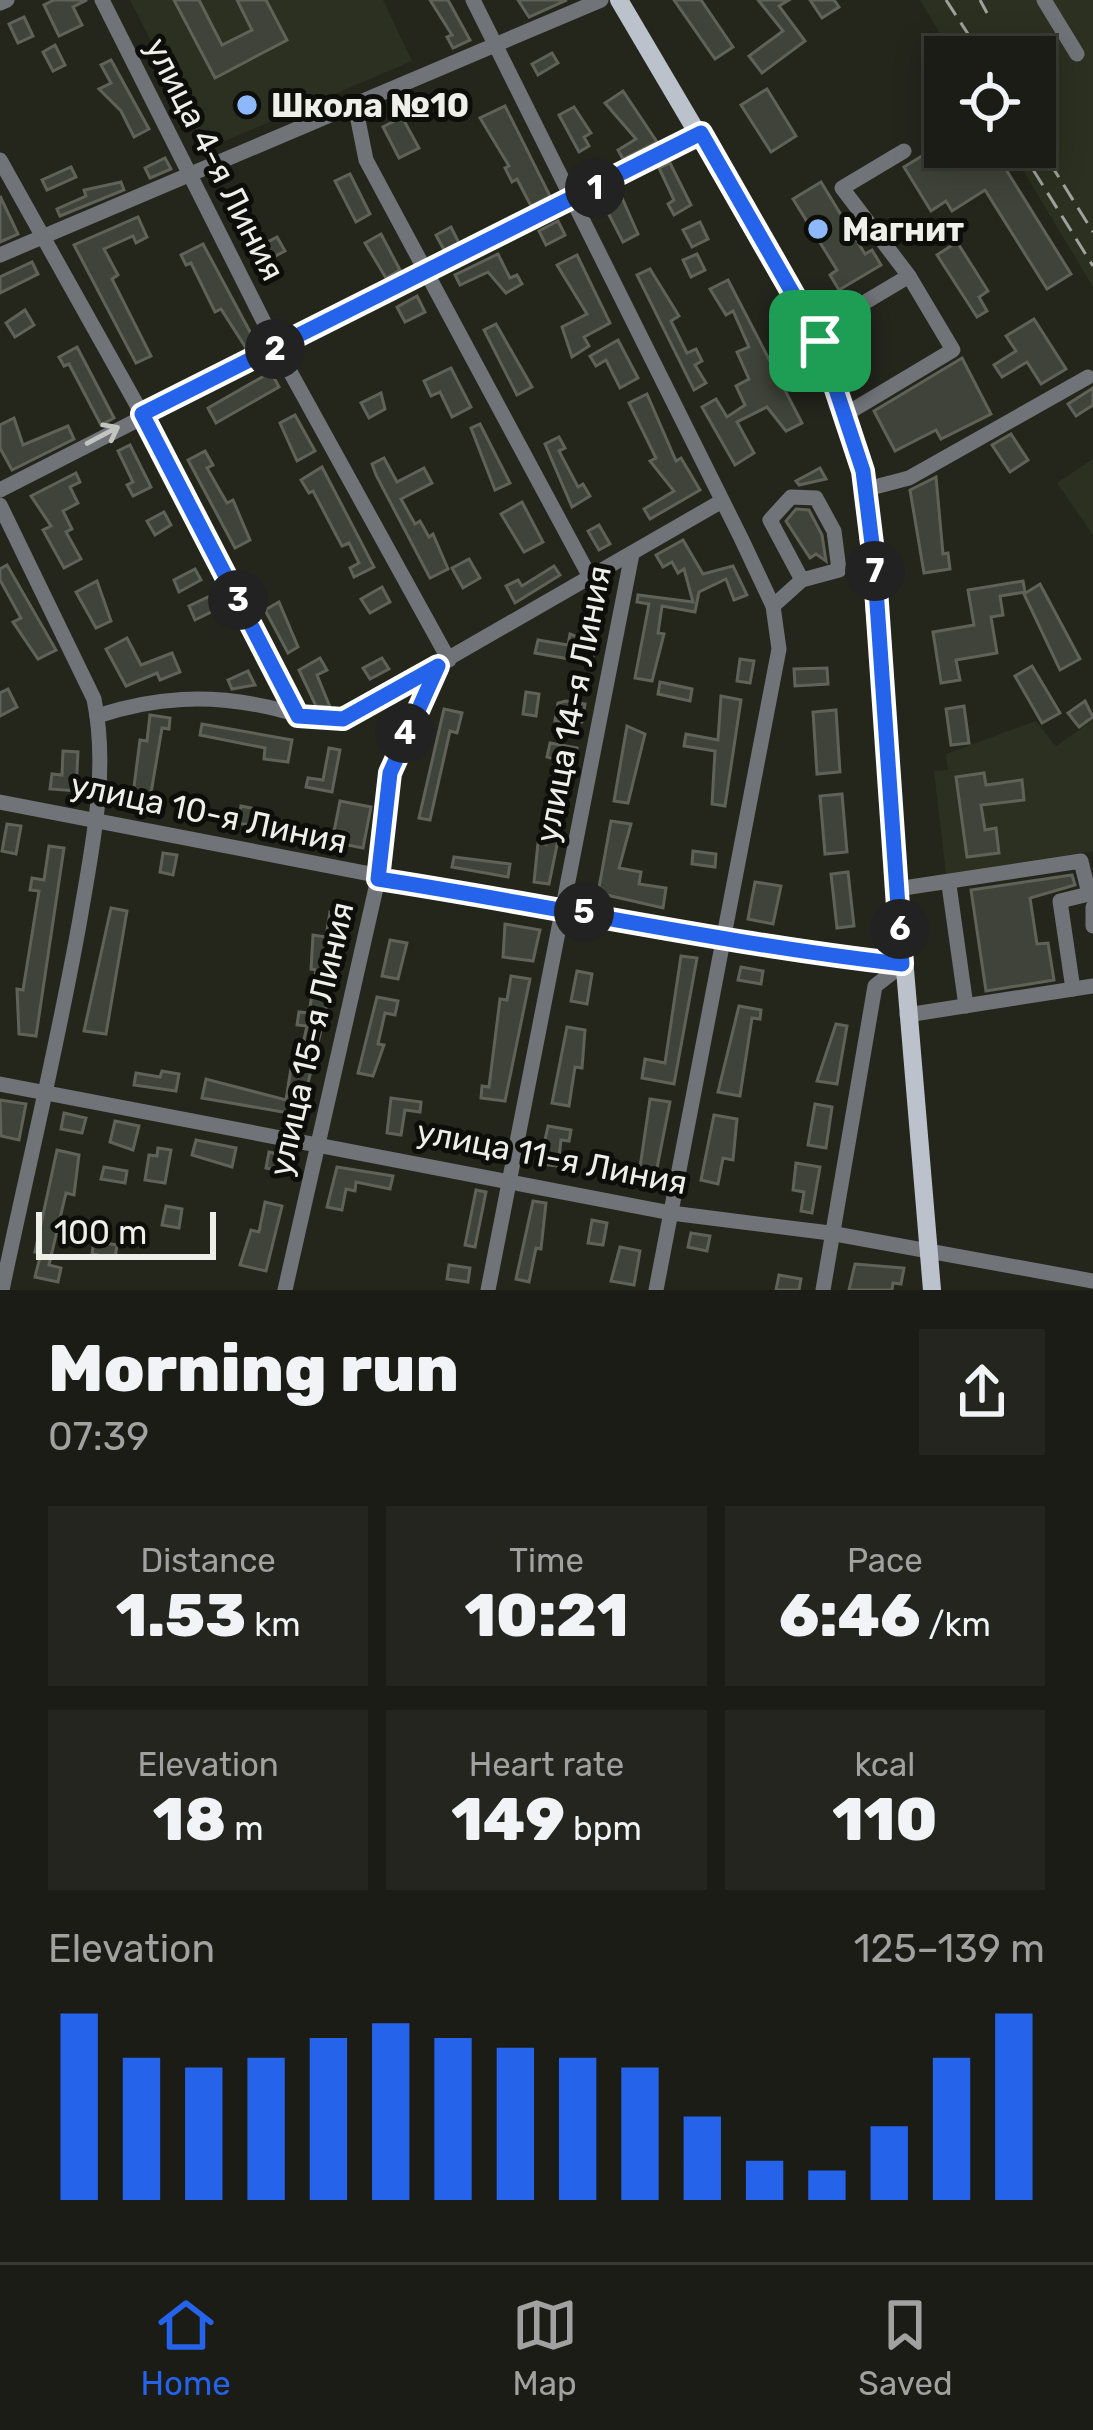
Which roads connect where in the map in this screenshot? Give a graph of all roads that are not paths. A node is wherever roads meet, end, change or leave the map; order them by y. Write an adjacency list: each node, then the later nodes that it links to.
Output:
1 (102, 0): 12 (street, улица 4-я Линия)
2 (473, 0): 6 (street)
3 (601, 0): 6 (street)
4 (619, 0): 9 (main road)
5 (1044, 0): 7 (street)
6 (495, 47): 8 (street); 13 (street)
7 (1077, 54)
8 (355, 105): 12 (street); 16 (street)
9 (701, 133): 13 (street); 18 (main road)
10 (904, 151): 17 (street)
11 (0, 160): 14 (street)
12 (191, 176): 14 (street); 19 (street, улица 4-я Линия)
13 (570, 201): 16 (street); 25 (street)
14 (43, 239): 15 (street); 21 (street)
15 (0, 255)
16 (425, 274): 19 (street); 28 (street)
17 (909, 276): 18 (street); 22 (street)
18 (815, 332): 22 (main road)
19 (278, 348): 21 (street); 31 (street, улица 4-я Линия)
20 (1088, 377): 23 (street)
21 (142, 414): 24 (street, one-way to 21); 33 (street)
22 (846, 414): 23 (main road)
23 (867, 489): 38 (main road)
24 (0, 490)
25 (723, 503): 27 (street); 30 (street)
26 (0, 505): 32 (street)
27 (632, 554): 28 (street); 40 (street, улица 14-я Линия)
28 (590, 577): 31 (street)
29 (802, 580): 29 (street); 30 (street)
30 (773, 606): 42 (street)
31 (444, 663): 33 (street); 36 (street, улица 15-я Линия)
32 (97, 716): 33 (street); 35 (street)
33 (298, 716)
34 (0, 802): 35 (street, улица 10-я Линия)
35 (97, 820): 36 (street, улица 10-я Линия); 49 (street)
36 (378, 879): 40 (street, улица 10-я Линия); 50 (street, улица 15-я Линия)
37 (949, 885): 38 (street); 45 (street); 46 (street)
38 (897, 889): 43 (main road)
39 (1093, 907): 41 (street)
40 (566, 908): 42 (street, улица 10-я Линия); 51 (street, улица 14-я Линия)
41 (1093, 926)
42 (721, 941): 43 (street, улица 10-я Линия); 52 (street)
43 (902, 964): 47 (main road); 53 (street)
44 (1093, 986): 45 (street)
45 (1073, 989): 46 (street)
46 (966, 1006): 47 (street)
47 (907, 1015): 54 (main road)
48 (0, 1084): 49 (street, улица 11-я Линия)
49 (48, 1091): 50 (street, улица 11-я Линия); 56 (street)
50 (320, 1141): 51 (street, улица 11-я Линия); 57 (street, улица 15-я Линия)
51 (509, 1180): 52 (street, улица 11-я Линия); 58 (street, улица 14-я Линия)
52 (671, 1213): 53 (street, улица 11-я Линия); 59 (street)
53 (830, 1233): 54 (street, улица 11-я Линия); 60 (street)
54 (929, 1252): 55 (street, улица 11-я Линия); 61 (main road)
55 (1093, 1281)
56 (2, 1290)
57 (285, 1290)
58 (488, 1290)
59 (656, 1290)
60 (824, 1290)
61 (932, 1290)

